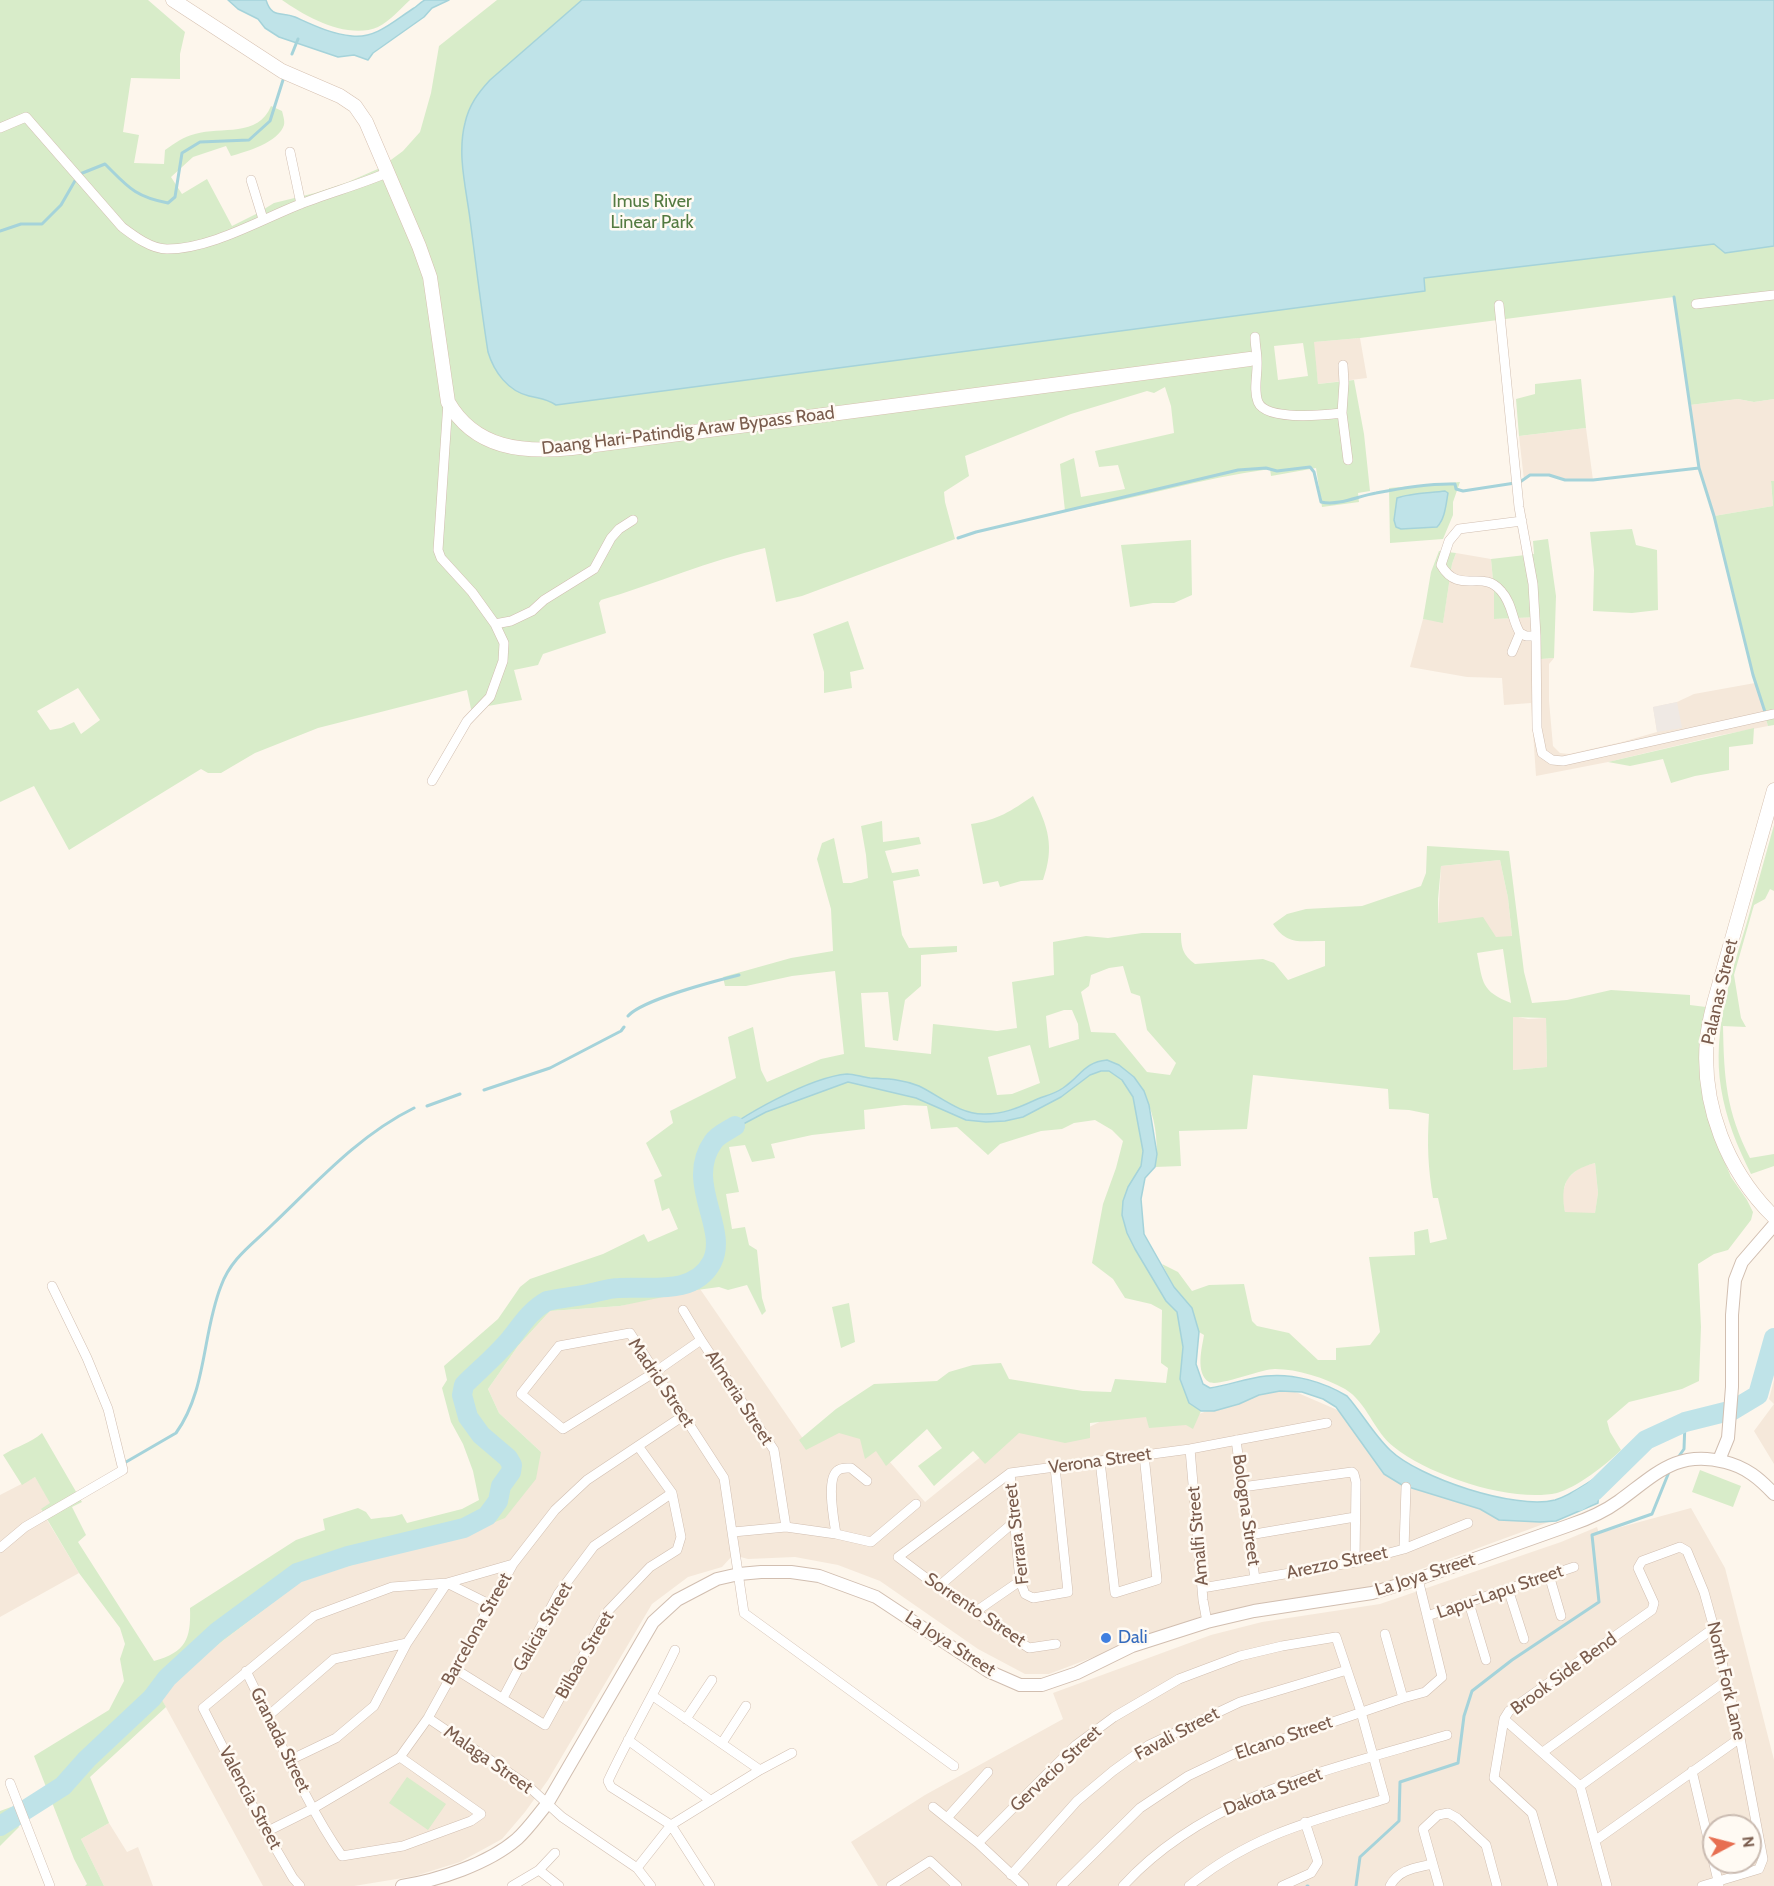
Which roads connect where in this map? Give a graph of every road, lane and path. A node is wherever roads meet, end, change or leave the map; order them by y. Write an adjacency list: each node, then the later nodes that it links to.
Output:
1 (173, 0): 4 (main road)
2 (0, 128): 7 (street)
3 (290, 152): 6 (street)
4 (389, 171): 6 (street); 14 (main road)
5 (251, 180): 7 (street)
6 (301, 204): 7 (street)
7 (263, 219)
8 (1774, 295): 9 (street)
9 (1696, 304)
10 (1499, 305): 18 (street)
11 (1255, 337): 15 (street)
12 (1250, 359): 14 (main road, Daang Hari-Patindig Araw Bypass Road)
13 (1343, 365): 15 (street)
14 (448, 402): 19 (street)
15 (1342, 413): 16 (street)
16 (1348, 460)
17 (633, 520): 19 (street)
18 (1522, 521): 20 (street); 21 (street)
19 (495, 624): 24 (street)
20 (1520, 633): 21 (street); 22 (street)
21 (1536, 636): 23 (street)
22 (1512, 652)
23 (1774, 714)
24 (432, 781)
25 (1774, 790): 26 (main road, Palanas Street)
26 (1774, 1217)
27 (1774, 1225): 38 (street)
28 (52, 1286): 55 (street)
29 (682, 1310): 30 (street, Almeria Street)
30 (701, 1340): 31 (street); 51 (street, Almeria Street)
31 (655, 1372): 31 (street, Madrid Street); 32 (street, Madrid Street)
32 (683, 1416): 35 (street, Barcelona Street); 52 (street, Madrid Street)
33 (1327, 1423): 34 (street, Verona Street)
34 (1236, 1440): 36 (street, Verona Street); 43 (street, Bologna Street)
35 (638, 1446): 45 (street, Bilbao Street); 59 (street, Barcelona Street)
36 (1190, 1449): 37 (street, Verona Street); 69 (street, Amalfi Street)
37 (1144, 1455): 39 (street, Verona Street); 39 (street)
38 (1715, 1459): 46 (street, La Joya Street); 65 (street, La Joya Street)
39 (1100, 1461): 40 (street, Verona Street)
40 (1055, 1467): 41 (street, Verona Street); 66 (street, Ferrara Street)
41 (1010, 1473): 49 (street, Ferrara Street); 57 (street, Verona Street)
42 (867, 1482): 53 (street)
43 (1242, 1486): 48 (street); 54 (street, Bologna Street)
44 (1406, 1487): 56 (street)
45 (672, 1493): 90 (street, Galicia Street); 90 (street, Bilbao Street)
46 (1774, 1494)
47 (916, 1504): 53 (street)
48 (1355, 1516): 54 (street); 58 (street)
49 (1014, 1522): 66 (street, Ferrara Street); 68 (street)
50 (1468, 1523): 56 (street, Arezzo Street)
51 (786, 1527): 52 (street); 53 (street)
52 (733, 1532): 62 (street, Madrid Street)
53 (836, 1534)
54 (1249, 1535): 64 (street, Bologna Street)
55 (0, 1548)
56 (1404, 1549): 58 (street, Arezzo Street)
57 (898, 1557): 68 (street, Sorrento Street)
58 (1356, 1562): 64 (street, Arezzo Street)
59 (513, 1564): 67 (street); 72 (street, Barcelona Street)
60 (1574, 1567): 63 (street, Lapu-Lapu Street)
61 (1638, 1568): 77 (street, North Fork Lane); 97 (street, Brook Side Bend)
62 (739, 1574): 76 (street, La Joya Street); 107 (street, Madrid Street); 114 (street, La Joya Street)
63 (1549, 1575): 70 (street, Lapu-Lapu Street); 75 (street)
64 (1255, 1579): 69 (street, Arezzo Street)
65 (1418, 1579): 74 (street, Elcano Street); 76 (street, La Joya Street)
66 (1020, 1581): 73 (street)
67 (447, 1584): 72 (street); 80 (street); 86 (street)
68 (938, 1587): 73 (street, Sorrento Street)
69 (1202, 1588): 76 (street, Amalfi Street)
70 (1508, 1589): 71 (street, Lapu-Lapu Street); 79 (street)
71 (1468, 1602): 74 (street, Lapu-Lapu Street); 83 (street)
72 (490, 1605): 84 (street, Barcelona Street)
73 (975, 1612): 81 (street, Sorrento Street)
74 (1427, 1616): 91 (street, Elcano Street)
75 (1561, 1616)
76 (1207, 1623)
77 (1714, 1628): 88 (street, North Fork Lane); 102 (street)
78 (1385, 1634): 91 (street)
79 (1524, 1639)
80 (407, 1643): 94 (street); 106 (street)
81 (1056, 1644)
82 (675, 1650): 89 (street)
83 (1486, 1660)
84 (455, 1669): 90 (street, Bilbao Street); 95 (street, Barcelona Street)
85 (1347, 1670): 93 (street, Gervacio Street); 122 (street, Gervacio Street); 127 (street, Favali Street)
86 (246, 1671): 94 (street, Granada Street); 120 (street, Valencia Street)
87 (712, 1680): 96 (street)
88 (1727, 1680): 99 (street, North Fork Lane); 112 (street)
89 (653, 1696): 96 (street); 100 (street)
90 (503, 1698)
91 (1403, 1698): 93 (street, Elcano Street)
92 (746, 1706): 101 (street)
93 (1361, 1712): 105 (street, Gervacio Street); 139 (street, Elcano Street)
94 (268, 1716): 106 (street, Granada Street)
95 (428, 1718): 104 (street, Barcelona Street); 114 (street, Malaga Street)
96 (686, 1719): 101 (street)
97 (1504, 1719): 102 (street); 146 (street, Brook Side Bend)
98 (1447, 1735): 105 (street, Dakota Street)
99 (1740, 1738): 109 (street); 128 (street, North Fork Lane)
100 (628, 1740): 113 (street); 119 (street)
101 (722, 1743): 108 (street)
102 (1543, 1752): 112 (street)
103 (792, 1753): 108 (street)
104 (400, 1757): 116 (street, Barcelona Street); 116 (street, Granada Street)
105 (1373, 1757): 118 (street, Gervacio Street); 140 (street, Dakota Street)
106 (290, 1760): 116 (street, Granada Street)
107 (954, 1767)
108 (760, 1770): 113 (street)
109 (1692, 1771): 121 (street); 128 (street)
110 (987, 1772): 117 (street)
111 (10, 1783): 129 (street)
112 (1580, 1786): 121 (street)
113 (710, 1800): 119 (street)
114 (547, 1804): 125 (street, Malaga Street); 131 (street, La Joya Street)
115 (933, 1807): 117 (street)
116 (314, 1808): 120 (street, Barcelona Street)
117 (947, 1818): 122 (street)
118 (1305, 1822): 141 (street); 142 (street)
119 (671, 1825): 125 (street); 135 (street)
120 (266, 1832): 130 (street, Valencia Street)
121 (1596, 1840): 147 (street)
122 (978, 1843): 127 (street)
123 (555, 1853): 126 (street)
124 (1432, 1864): 143 (street); 144 (street); 145 (street)
125 (637, 1868): 134 (street, Malaga Street)
126 (540, 1870): 132 (street); 133 (street)
127 (1011, 1875): 138 (street)
128 (1719, 1884): 148 (street)
129 (50, 1886)
130 (300, 1886)
131 (402, 1886)
132 (512, 1886)
133 (560, 1886)
134 (651, 1886)
135 (710, 1886)
136 (891, 1886): 137 (street)
137 (957, 1886)
138 (1024, 1886)
139 (1061, 1886)
140 (1123, 1886)
141 (1189, 1886)
142 (1282, 1886)
143 (1390, 1886)
144 (1439, 1886)
145 (1497, 1886)
146 (1553, 1886)
147 (1607, 1886)
148 (1702, 1886)

